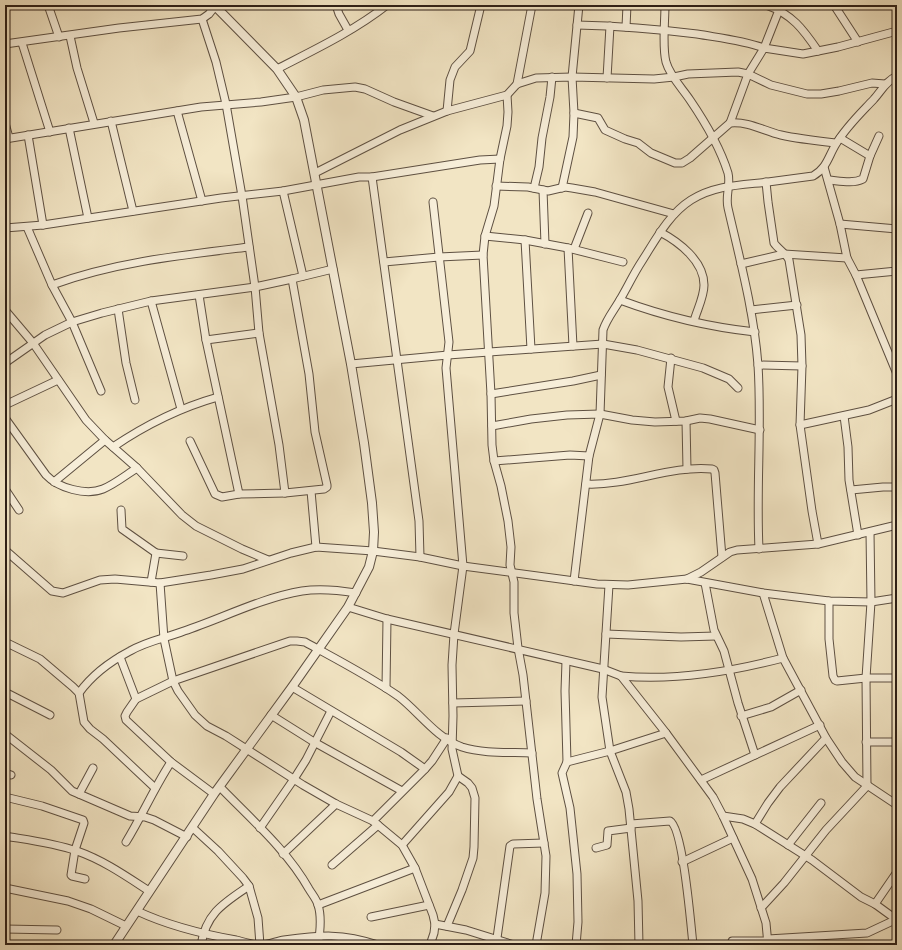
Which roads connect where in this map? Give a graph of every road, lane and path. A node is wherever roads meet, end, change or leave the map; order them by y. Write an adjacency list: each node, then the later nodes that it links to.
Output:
1 (48, 5): 21 (street)
2 (215, 5): 13 (street); 27 (street)
3 (336, 5): 17 (street)
4 (387, 5): 17 (street)
5 (481, 5): 40 (street)
6 (532, 5): 34 (street)
7 (579, 5): 14 (street)
8 (627, 5): 16 (street)
9 (665, 5): 18 (street)
10 (766, 5): 12 (street)
11 (834, 5): 22 (street)
12 (779, 10): 25 (street); 26 (street)
13 (202, 19): 20 (street); 38 (street)
14 (578, 25): 15 (street); 31 (street)
15 (610, 26): 16 (street); 33 (street)
16 (626, 27): 18 (street)
17 (348, 30): 27 (street)
18 (664, 30): 25 (street); 32 (street)
19 (897, 31): 22 (street)
20 (70, 36): 21 (street); 45 (street)
21 (59, 37): 23 (street)
22 (858, 42): 26 (street)
23 (22, 43): 24 (street); 48 (street)
24 (5, 44)
25 (764, 48): 26 (street); 28 (street)
26 (818, 51)
27 (277, 69): 37 (street)
28 (748, 74): 32 (street); 35 (street); 46 (street)
29 (897, 76): 35 (street)
30 (552, 77): 31 (street); 34 (street); 64 (street)
31 (572, 77): 33 (street); 41 (street)
32 (674, 77): 33 (street); 51 (street)
33 (607, 78)
34 (517, 84): 36 (street)
35 (885, 84): 53 (street)
36 (507, 95): 40 (street); 55 (street)
37 (296, 97): 38 (street); 42 (street); 57 (street)
38 (226, 104): 39 (street); 68 (street)
39 (177, 110): 43 (street); 69 (street)
40 (447, 111): 42 (street)
41 (574, 113): 51 (street); 65 (street)
42 (433, 116): 57 (street)
43 (111, 121): 45 (street); 71 (street)
44 (5, 123): 52 (street)
45 (94, 123): 47 (street)
46 (730, 123): 51 (street); 53 (street)
47 (69, 128): 48 (street); 74 (street)
48 (50, 132): 49 (street)
49 (28, 135): 52 (street); 76 (street)
50 (879, 136): 54 (street)
51 (713, 137): 63 (street)
52 (7, 138)
53 (838, 140): 54 (street); 56 (street)
54 (870, 156): 59 (street)
55 (500, 159): 58 (street); 62 (street)
56 (824, 167): 59 (street); 60 (street)
57 (315, 173): 61 (street)
58 (372, 177): 61 (street); 90 (street)
59 (829, 180): 75 (street)
60 (766, 182): 63 (street); 86 (street)
61 (317, 185): 67 (street); 93 (street)
62 (496, 186): 64 (street); 81 (street)
63 (729, 186): 73 (street); 92 (street)
64 (534, 188): 66 (street)
65 (562, 188): 66 (street); 73 (street)
66 (543, 190): 83 (street)
67 (283, 191): 68 (street); 96 (street)
68 (242, 196): 69 (street); 84 (street)
69 (202, 201): 71 (street)
70 (433, 202): 88 (street)
71 (132, 211): 74 (street)
72 (588, 213): 85 (street)
73 (674, 214): 80 (street)
74 (88, 218): 76 (street)
75 (840, 224): 79 (street); 89 (street)
76 (42, 225): 77 (street)
77 (28, 227): 78 (street); 98 (street)
78 (5, 228)
79 (897, 229)
80 (660, 232): 101 (street); 107 (street)
81 (485, 236): 82 (street); 87 (street)
82 (525, 240): 83 (street); 115 (street)
83 (545, 244): 85 (street)
84 (248, 247): 98 (street); 99 (street)
85 (571, 249): 91 (street); 114 (street)
86 (784, 254): 89 (street); 92 (street); 103 (street)
87 (483, 255): 88 (street); 116 (street)
88 (439, 257): 90 (street); 117 (street)
89 (847, 258): 95 (street)
90 (384, 262): 119 (street)
91 (624, 262)
92 (741, 264): 105 (street)
93 (333, 269): 96 (street); 122 (street)
94 (897, 271): 95 (street)
95 (856, 275): 120 (street)
96 (303, 276): 97 (street)
97 (292, 279): 99 (street); 156 (street)
98 (52, 285): 108 (street)
99 (255, 286): 100 (street); 110 (street)
100 (199, 295): 102 (street); 111 (street)
101 (620, 300): 107 (street); 113 (street)
102 (151, 301): 104 (street); 135 (street)
103 (797, 305): 105 (street); 124 (street)
104 (118, 308): 108 (street); 133 (street)
105 (751, 310): 109 (street)
106 (6, 311): 112 (street)
107 (694, 321): 109 (street)
108 (72, 322): 112 (street); 129 (street)
109 (755, 332): 123 (street)
110 (259, 333): 111 (street); 157 (street)
111 (206, 340): 131 (street)
112 (33, 343): 121 (street); 127 (street)
113 (603, 344): 114 (street); 118 (street); 126 (street)
114 (573, 346): 115 (street)
115 (531, 349): 116 (street)
116 (489, 352): 117 (street); 130 (street)
117 (448, 355): 119 (street); 174 (street)
118 (671, 358): 128 (street); 140 (street)
119 (398, 360): 122 (street); 171 (street)
120 (894, 360): 125 (street)
121 (5, 363)
122 (351, 364): 168 (street)
123 (758, 365): 124 (street); 143 (street)
124 (802, 366): 141 (street)
125 (897, 374)
126 (601, 375): 130 (street); 136 (street)
127 (58, 380): 134 (street); 144 (street)
128 (738, 388)
129 (101, 391)
130 (492, 394): 142 (street)
131 (218, 396): 135 (street); 158 (street)
132 (897, 399): 137 (street)
133 (135, 400)
134 (5, 405)
135 (181, 409): 146 (street)
136 (600, 414): 140 (street); 142 (street); 147 (street)
137 (844, 416): 141 (street); 155 (street)
138 (5, 418): 151 (street)
139 (686, 420): 140 (street); 143 (street); 150 (street)
140 (676, 421)
141 (800, 425): 164 (street)
142 (492, 426): 148 (street)
143 (760, 430): 166 (street)
144 (105, 440): 146 (street); 151 (street)
145 (190, 441): 158 (street)
146 (113, 447): 149 (street)
147 (589, 456): 148 (street); 152 (street)
148 (494, 461): 175 (street)
149 (137, 468): 151 (street); 173 (street)
150 (687, 469): 152 (street); 172 (street)
151 (54, 482)
152 (586, 484): 177 (street)
153 (897, 487): 155 (street)
154 (5, 489): 159 (street)
155 (851, 490): 163 (street)
156 (311, 491): 157 (street); 165 (street)
157 (285, 493): 158 (street)
158 (239, 494)
159 (20, 510)
160 (121, 510): 169 (street)
161 (897, 525): 162 (street)
162 (870, 532): 163 (street); 186 (street)
163 (858, 535): 164 (street)
164 (818, 544): 166 (street)
165 (316, 547): 168 (street); 173 (street)
166 (759, 549): 172 (street)
167 (5, 550): 178 (street)
168 (373, 550): 171 (street); 182 (street)
169 (156, 553): 170 (street); 178 (street)
170 (184, 556)
171 (420, 557): 174 (street)
172 (722, 557): 176 (street)
173 (268, 560): 179 (street)
174 (463, 566): 175 (street); 189 (street)
175 (512, 572): 177 (street); 194 (street)
176 (687, 579): 180 (street); 181 (street)
177 (574, 581): 181 (street)
178 (151, 582): 179 (street)
179 (160, 583): 192 (street)
180 (705, 583): 183 (street); 191 (street)
181 (609, 585): 190 (street)
182 (356, 593): 187 (street); 192 (street)
183 (763, 593): 185 (street); 197 (street)
184 (897, 598): 186 (street)
185 (829, 601): 186 (street); 202 (street)
186 (871, 602): 202 (street)
187 (348, 607): 188 (street); 195 (street)
188 (387, 619): 189 (street); 206 (street)
189 (454, 634): 194 (street); 212 (street)
190 (606, 634): 191 (street); 199 (street)
191 (716, 636): 200 (street)
192 (164, 639): 196 (street); 204 (street)
193 (5, 642): 209 (street)
194 (518, 648): 198 (street); 211 (street)
195 (318, 649): 204 (street); 205 (street); 206 (street)
196 (120, 657): 209 (street); 210 (street)
197 (783, 658): 200 (street); 207 (street)
198 (566, 661): 199 (street); 230 (street)
199 (603, 669): 201 (street); 226 (street)
200 (729, 671): 201 (street); 216 (street)
201 (621, 676): 218 (street)
202 (866, 678): 203 (street); 223 (street)
203 (897, 678)
204 (173, 681): 210 (street); 225 (street)
205 (292, 687): 213 (street); 215 (street)
206 (386, 688): 221 (street)
207 (801, 690): 216 (street); 217 (street)
208 (5, 692): 214 (street)
209 (79, 693): 238 (street)
210 (136, 699): 229 (street)
211 (526, 701): 212 (street); 227 (street)
212 (453, 703): 221 (street)
213 (331, 711): 222 (street); 232 (street)
214 (50, 715)
215 (271, 715): 222 (street); 225 (street)
216 (741, 716): 228 (street)
217 (820, 725): 220 (street); 228 (street)
218 (666, 733): 226 (street); 235 (street)
219 (5, 734): 240 (street)
220 (826, 738): 236 (street); 249 (street)
221 (450, 740): 227 (street); 232 (street); 233 (street)
222 (314, 742): 234 (street); 239 (street)
223 (866, 742): 224 (street); 236 (street)
224 (897, 742)
225 (247, 749): 234 (street); 237 (street)
226 (610, 751): 230 (street); 250 (street)
227 (532, 753): 257 (street)
228 (755, 755): 235 (street)
229 (171, 762): 238 (street); 241 (street)
230 (567, 762): 296 (street)
231 (93, 768): 240 (street)
232 (425, 769): 239 (street)
233 (458, 776): 258 (street); 281 (street)
234 (294, 779): 244 (street); 252 (street)
235 (701, 780): 247 (street)
236 (867, 786): 245 (street); 263 (street)
237 (220, 787): 241 (street); 252 (street)
238 (155, 788): 246 (street)
239 (402, 791): 248 (street)
240 (78, 794): 246 (street)
241 (214, 794): 251 (street)
242 (5, 797): 261 (street)
243 (821, 803): 259 (street)
244 (336, 804): 248 (street); 262 (street)
245 (897, 804)
246 (141, 816): 254 (street); 256 (street)
247 (723, 816): 249 (street); 255 (street)
248 (375, 823): 258 (street); 265 (street)
249 (755, 824): 259 (street)
250 (631, 826): 260 (street); 264 (street); 297 (street)
251 (193, 828): 254 (street); 269 (street)
252 (260, 828): 262 (street)
253 (5, 836): 261 (street)
254 (187, 837): 271 (street)
255 (733, 838): 264 (street); 275 (street)
256 (126, 842)
257 (544, 842): 286 (street); 295 (street)
258 (402, 845): 266 (street)
259 (788, 845): 263 (street)
260 (596, 848)
261 (75, 850): 268 (street); 271 (street)
262 (283, 854): 273 (street)
263 (804, 855): 272 (street); 275 (street)
264 (682, 862): 298 (street)
265 (332, 865)
266 (415, 868): 273 (street); 274 (street)
267 (897, 872): 272 (street)
268 (85, 879)
269 (249, 886): 284 (street); 290 (street)
270 (5, 888): 280 (street)
271 (149, 891): 276 (street)
272 (875, 904): 278 (street)
273 (318, 905): 285 (street)
274 (429, 905): 277 (street); 279 (street)
275 (761, 908): 287 (street)
276 (137, 911): 280 (street); 284 (street)
277 (371, 917)
278 (897, 920): 287 (street)
279 (435, 924): 281 (street); 293 (street)
280 (126, 926): 288 (street)
281 (447, 926): 286 (street)
282 (5, 929): 283 (street)
283 (57, 930)
284 (203, 934): 289 (street); 290 (street)
285 (320, 936): 290 (street); 291 (street); 292 (street)
286 (497, 942): 294 (street)
287 (768, 942): 299 (street)
288 (114, 945)
289 (202, 945)
290 (260, 945)
291 (318, 945)
292 (378, 945)
293 (430, 945)
294 (514, 945)
295 (536, 945)
296 (576, 945)
297 (639, 945)
298 (693, 945)
299 (731, 945)

